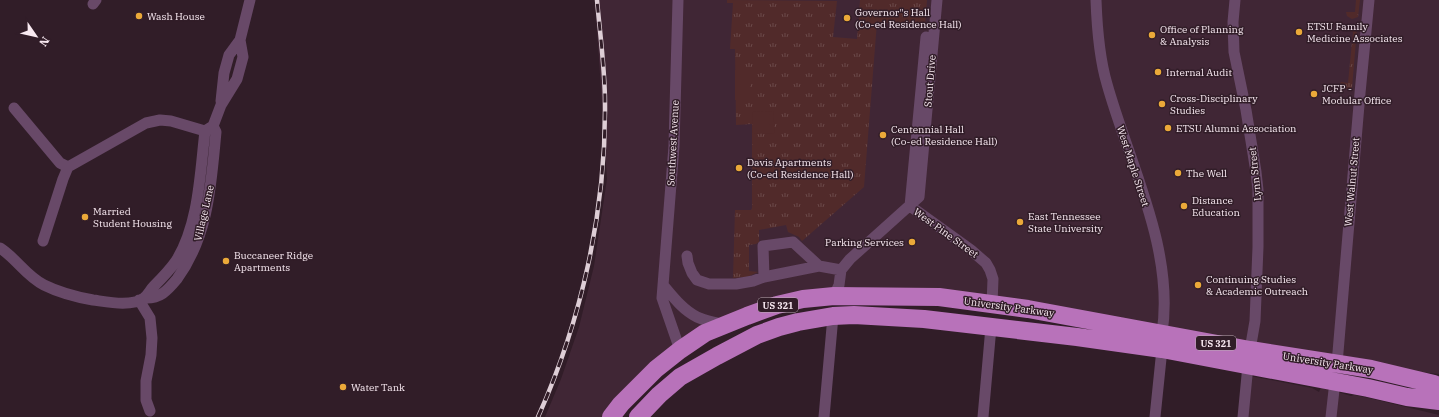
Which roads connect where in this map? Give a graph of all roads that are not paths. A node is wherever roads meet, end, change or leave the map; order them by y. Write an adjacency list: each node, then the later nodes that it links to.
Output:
1 (250, 0): 9 (street, Village Lane)
2 (678, 0): 18 (street, Southwest Avenue)
3 (930, 0): 11 (street, Stout Drive)
4 (937, 0): 11 (street, Stout Drive)
5 (1096, 0): 25 (street, West Maple Street)
6 (1235, 0): 27 (street, Lynn Street)
7 (1369, 0): 29 (street, West Walnut Street)
8 (14, 108): 10 (street)
9 (211, 130): 10 (street); 20 (street, Village Lane)
10 (68, 167): 12 (street)
11 (910, 206): 16 (street, Stout Drive); 21 (street, West Pine Street)
12 (43, 241)
13 (0, 248): 20 (street)
14 (687, 256): 17 (street)
15 (819, 266): 16 (street); 17 (street); 17 (street)
16 (841, 270): 19 (street)
17 (764, 277)
18 (663, 285): 23 (street); 26 (street, Southwest Avenue)
19 (834, 296): 21 (highway, University Parkway / US 321); 22 (highway); 23 (highway, University Parkway / US 321)
20 (142, 299): 32 (street)
21 (992, 304): 24 (highway); 25 (highway, University Parkway / US 321)
22 (833, 316): 24 (highway, University Parkway / US 321); 28 (highway, University Parkway / US 321); 35 (street)
23 (724, 325): 26 (highway, University Parkway / US 321)
24 (991, 326): 25 (highway, University Parkway / US 321); 36 (street)
25 (1162, 341): 27 (highway, University Parkway / US 321); 37 (street, West Maple Street)
26 (680, 350): 28 (highway); 33 (highway, University Parkway / US 321)
27 (1249, 357): 29 (highway, University Parkway / US 321); 38 (street, Lynn Street)
28 (694, 368): 34 (highway, University Parkway / US 321)
29 (1336, 373): 30 (highway, University Parkway / US 321); 31 (highway, University Parkway / US 321); 39 (street, West Walnut Street)
30 (1439, 387)
31 (1439, 401)
32 (150, 412)
33 (611, 417)
34 (638, 417)
35 (824, 417)
36 (983, 417)
37 (1155, 417)
38 (1243, 417)
39 (1331, 417)

